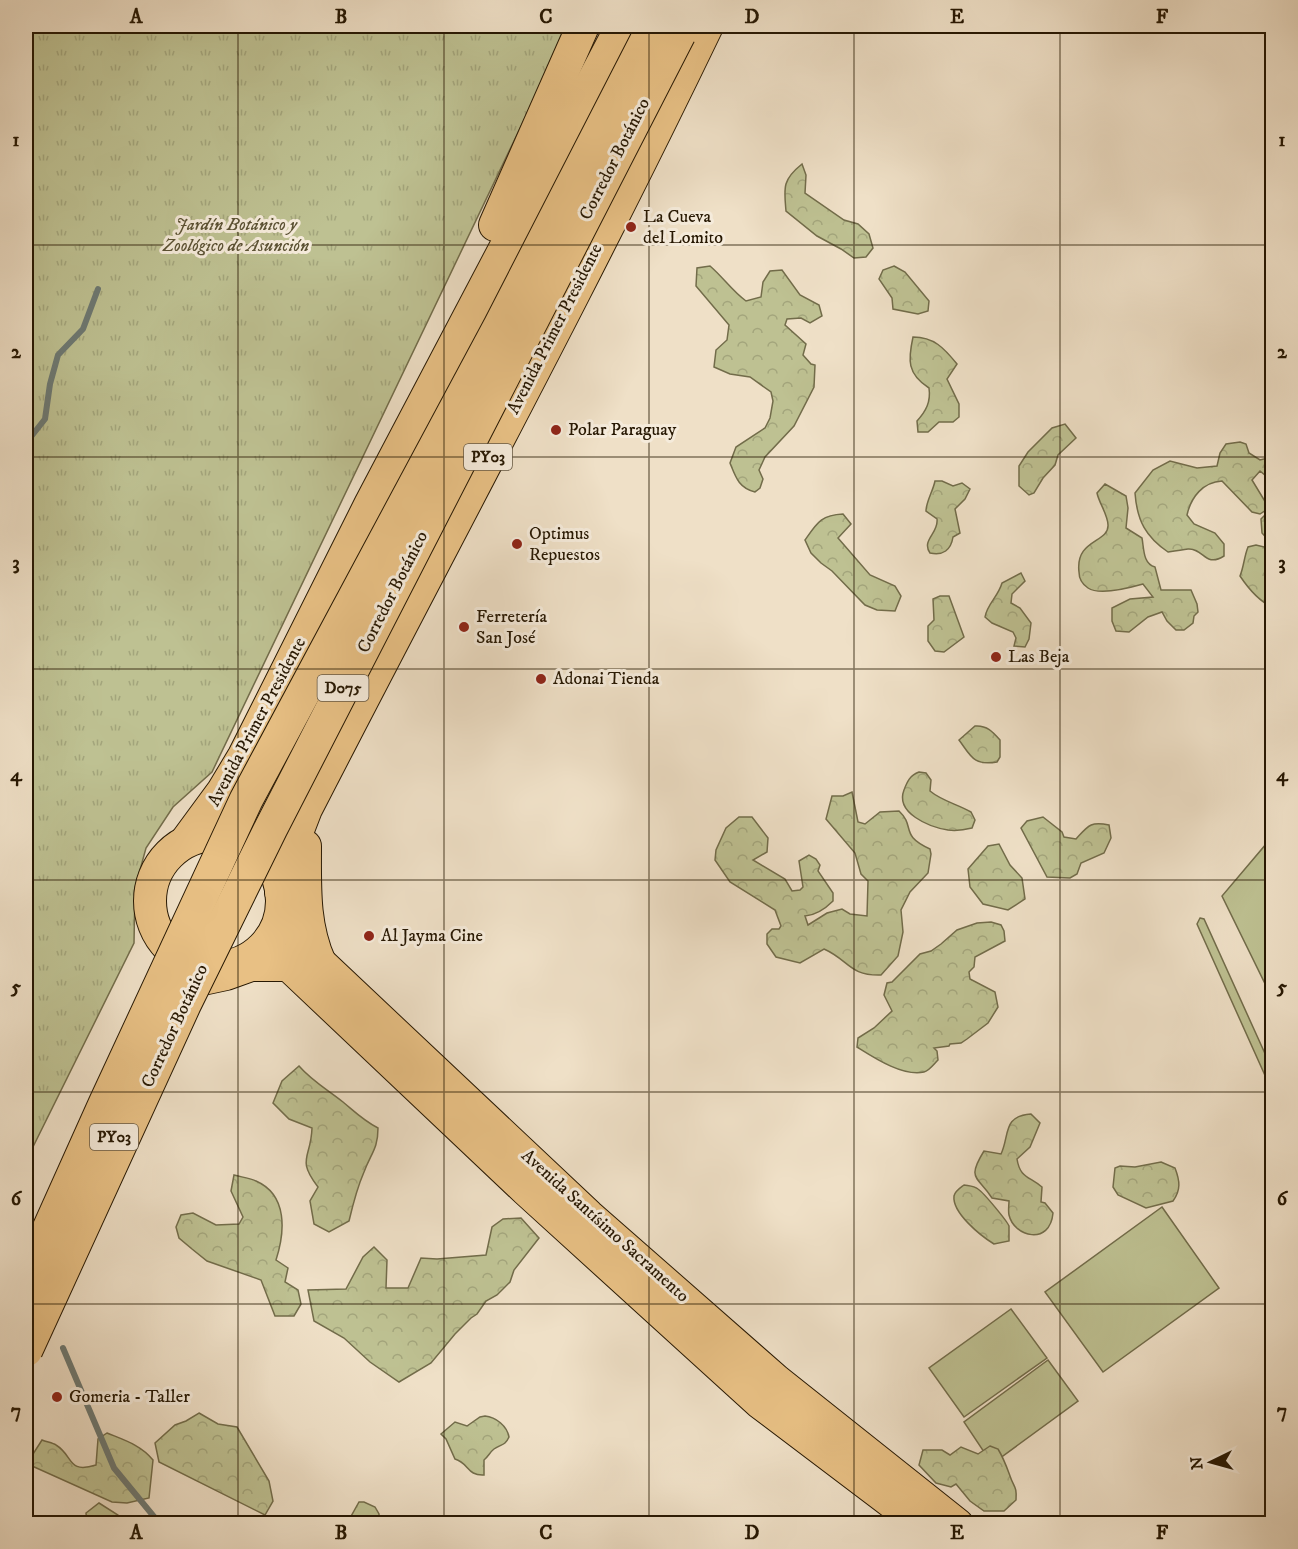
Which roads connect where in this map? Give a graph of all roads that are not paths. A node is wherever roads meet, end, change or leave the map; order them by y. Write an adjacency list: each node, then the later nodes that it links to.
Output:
1 (583, 26): 4 (highway)
2 (622, 26): 4 (highway, Avenida Primer Presidente / PY03)
3 (680, 28): 5 (highway, Avenida Primer Presidente / PY03); 12 (highway, Corredor Botánico / D075, bridge); 15 (highway, Corredor Botánico / D075, bridge)
4 (370, 506): 6 (highway, Avenida Primer Presidente / PY03)
5 (306, 809): 7 (highway, Avenida Primer Presidente / PY03); 9 (highway)
6 (187, 840): 7 (highway, Avenida Primer Presidente); 8 (highway, Avenida Primer Presidente / PY03)
7 (281, 896): 9 (main road, Avenida Santísimo Sacramento); 11 (highway, Avenida Primer Presidente / PY03)
8 (157, 930): 11 (highway, Avenida Primer Presidente / PY03); 13 (highway, Avenida Primer Presidente / PY03)
9 (320, 963): 17 (main road, Avenida Santísimo Sacramento)
10 (288, 965): 11 (highway); 16 (main road, Avenida Santísimo Sacramento)
11 (234, 966): 14 (highway, Avenida Primer Presidente / PY03)
12 (26, 1280)
13 (26, 1304)
14 (26, 1329)
15 (26, 1350)
16 (919, 1524)
17 (958, 1524)

